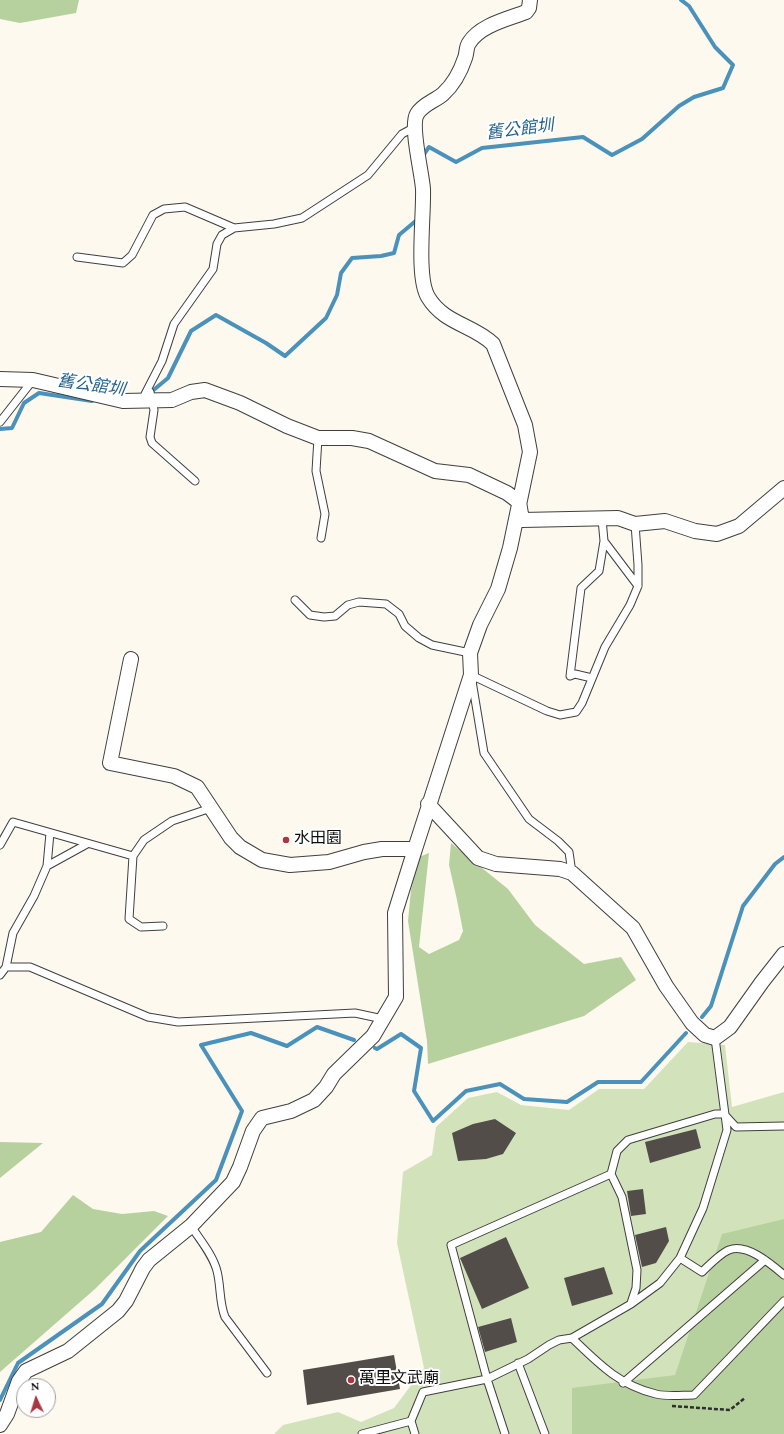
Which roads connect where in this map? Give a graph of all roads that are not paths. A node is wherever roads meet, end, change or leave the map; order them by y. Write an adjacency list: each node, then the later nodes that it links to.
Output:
1 (530, 0): 2 (street)
2 (414, 127): 3 (lane); 12 (street)
3 (234, 228): 4 (lane); 7 (lane)
4 (77, 257)
5 (0, 379): 6 (street)
6 (33, 380): 7 (street); 8 (lane)
7 (151, 400): 9 (street); 10 (lane)
8 (0, 422)
9 (318, 438): 12 (street); 15 (lane)
10 (195, 482)
11 (784, 488): 14 (street)
12 (519, 502): 13 (street); 19 (street)
13 (602, 518): 14 (street); 16 (lane)
14 (635, 524): 17 (lane)
15 (321, 538)
16 (604, 541): 17 (lane); 22 (lane)
17 (638, 586): 22 (lane)
18 (295, 600): 19 (lane)
19 (470, 653): 21 (street)
20 (131, 659): 24 (street)
21 (471, 675): 22 (lane); 23 (street); 31 (lane)
22 (592, 678)
23 (428, 804): 28 (street); 31 (street)
24 (211, 808): 28 (street); 29 (lane)
25 (50, 832): 26 (lane); 27 (lane); 30 (lane)
26 (87, 844): 29 (lane); 30 (lane)
27 (0, 845)
28 (415, 849): 36 (street)
29 (134, 856): 32 (lane)
30 (46, 866): 34 (lane)
31 (572, 873): 37 (street)
32 (163, 926)
33 (784, 954): 37 (street)
34 (6, 967): 35 (lane); 36 (lane)
35 (0, 975)
36 (383, 1019): 41 (street)
37 (715, 1038): 38 (lane)
38 (724, 1114): 39 (lane); 40 (lane); 42 (lane)
39 (784, 1126)
40 (611, 1174): 46 (lane); 50 (lane)
41 (191, 1226): 49 (lane); 53 (street)
42 (680, 1258): 43 (lane); 46 (lane)
43 (765, 1260): 44 (lane); 51 (lane)
44 (784, 1275)
45 (784, 1301): 51 (lane)
46 (630, 1304): 47 (lane)
47 (572, 1338): 48 (lane); 51 (lane)
48 (518, 1363): 50 (lane); 57 (lane)
49 (267, 1373)
50 (487, 1379): 52 (lane); 56 (lane)
51 (623, 1383)
52 (411, 1421): 54 (lane); 55 (lane)
53 (0, 1425)
54 (362, 1434)
55 (415, 1434)
56 (505, 1434)
57 (545, 1434)

